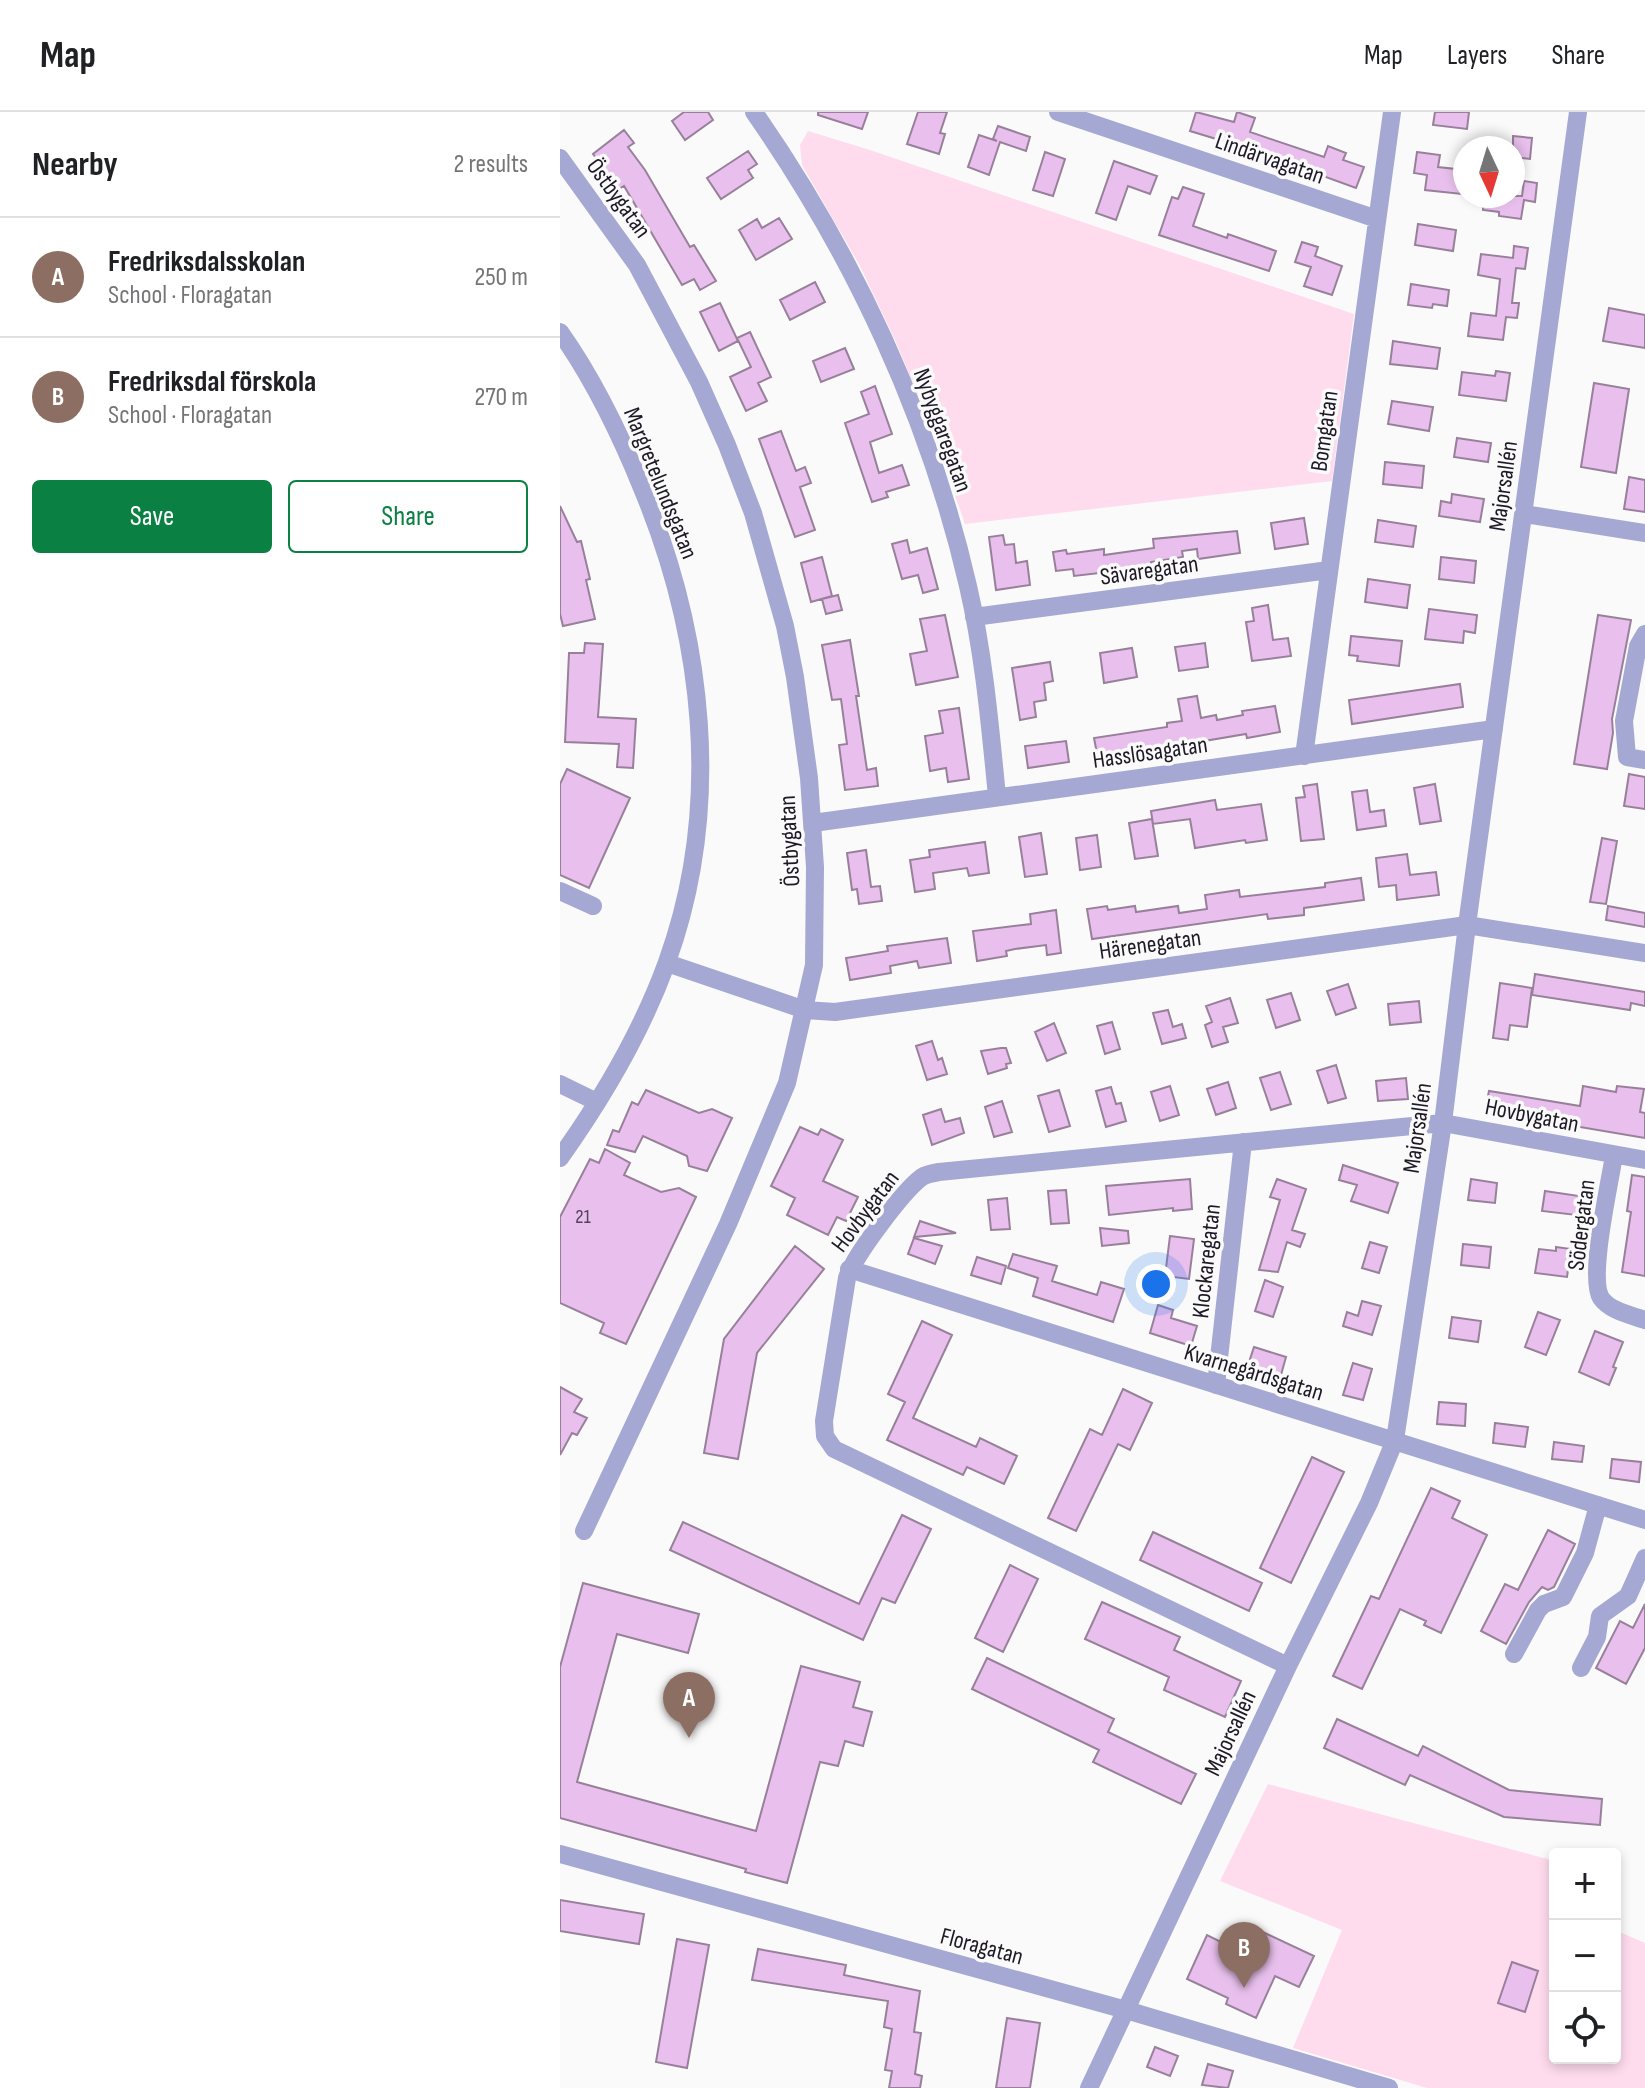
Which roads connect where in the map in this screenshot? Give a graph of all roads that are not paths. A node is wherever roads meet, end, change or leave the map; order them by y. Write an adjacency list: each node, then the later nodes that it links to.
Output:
1 (754, 112): 11 (street, Nybyggaregatan)
2 (1058, 112): 6 (street, Lindärvagatan)
3 (1392, 112): 6 (street, Bomgatan)
4 (1578, 112): 8 (street, Majorsallén)
5 (560, 158): 17 (street, Östbygatan)
6 (1377, 219): 10 (street, Bomgatan)
7 (560, 332): 22 (street, Margretelundsgatan)
8 (1524, 514): 9 (street); 13 (street, Majorsallén)
9 (1645, 533)
10 (1329, 570): 11 (street, Sävaregatan); 14 (street, Bomgatan)
11 (974, 617): 16 (street, Nybyggaregatan)
12 (1645, 634): 15 (street)
13 (1494, 729): 14 (street, Hasslösagatan); 20 (street, Majorsallén)
14 (1304, 756): 16 (street, Hasslösagatan)
15 (1645, 760)
16 (997, 796): 17 (street, Hasslösagatan)
17 (813, 823): 23 (street, Östbygatan)
18 (560, 891): 19 (street)
19 (593, 906)
20 (1467, 925): 21 (street, Härenegatan); 23 (street, Härenegatan); 26 (street, Majorsallén)
21 (1645, 953)
22 (667, 963): 23 (street, Härenegatan); 25 (street, Margretelundsgatan)
23 (805, 1010): 37 (street, Östbygatan)
24 (560, 1084): 25 (street)
25 (597, 1102): 29 (street, Margretelundsgatan)
26 (1443, 1123): 27 (street, Hovbygatan); 28 (street, Hovbygatan); 34 (street, Majorsallén)
27 (1243, 1142): 31 (street, Hovbygatan); 33 (street, Klockaregatan)
28 (1614, 1155): 30 (street, Hovbygatan); 32 (street, Södergatan)
29 (560, 1158)
30 (1645, 1160)
31 (849, 1269): 33 (street, Kvarnegårdsgatan); 40 (street, Hovbygatan)
32 (1645, 1320)
33 (1216, 1385): 34 (street, Kvarnegårdsgatan)
34 (1395, 1440): 35 (street, Kvarnegårdsgatan); 40 (street, Majorsallén)
35 (1598, 1505): 36 (street, Kvarnegårdsgatan); 39 (street)
36 (1645, 1520)
37 (584, 1531)
38 (1645, 1558): 41 (street)
39 (1514, 1654)
40 (1288, 1666): 43 (street, Majorsallén)
41 (1581, 1668)
42 (560, 1854): 43 (street, Floragatan)
43 (1126, 2010): 44 (street, Majorsallén); 45 (street, Floragatan)
44 (1089, 2088)
45 (1389, 2088)

